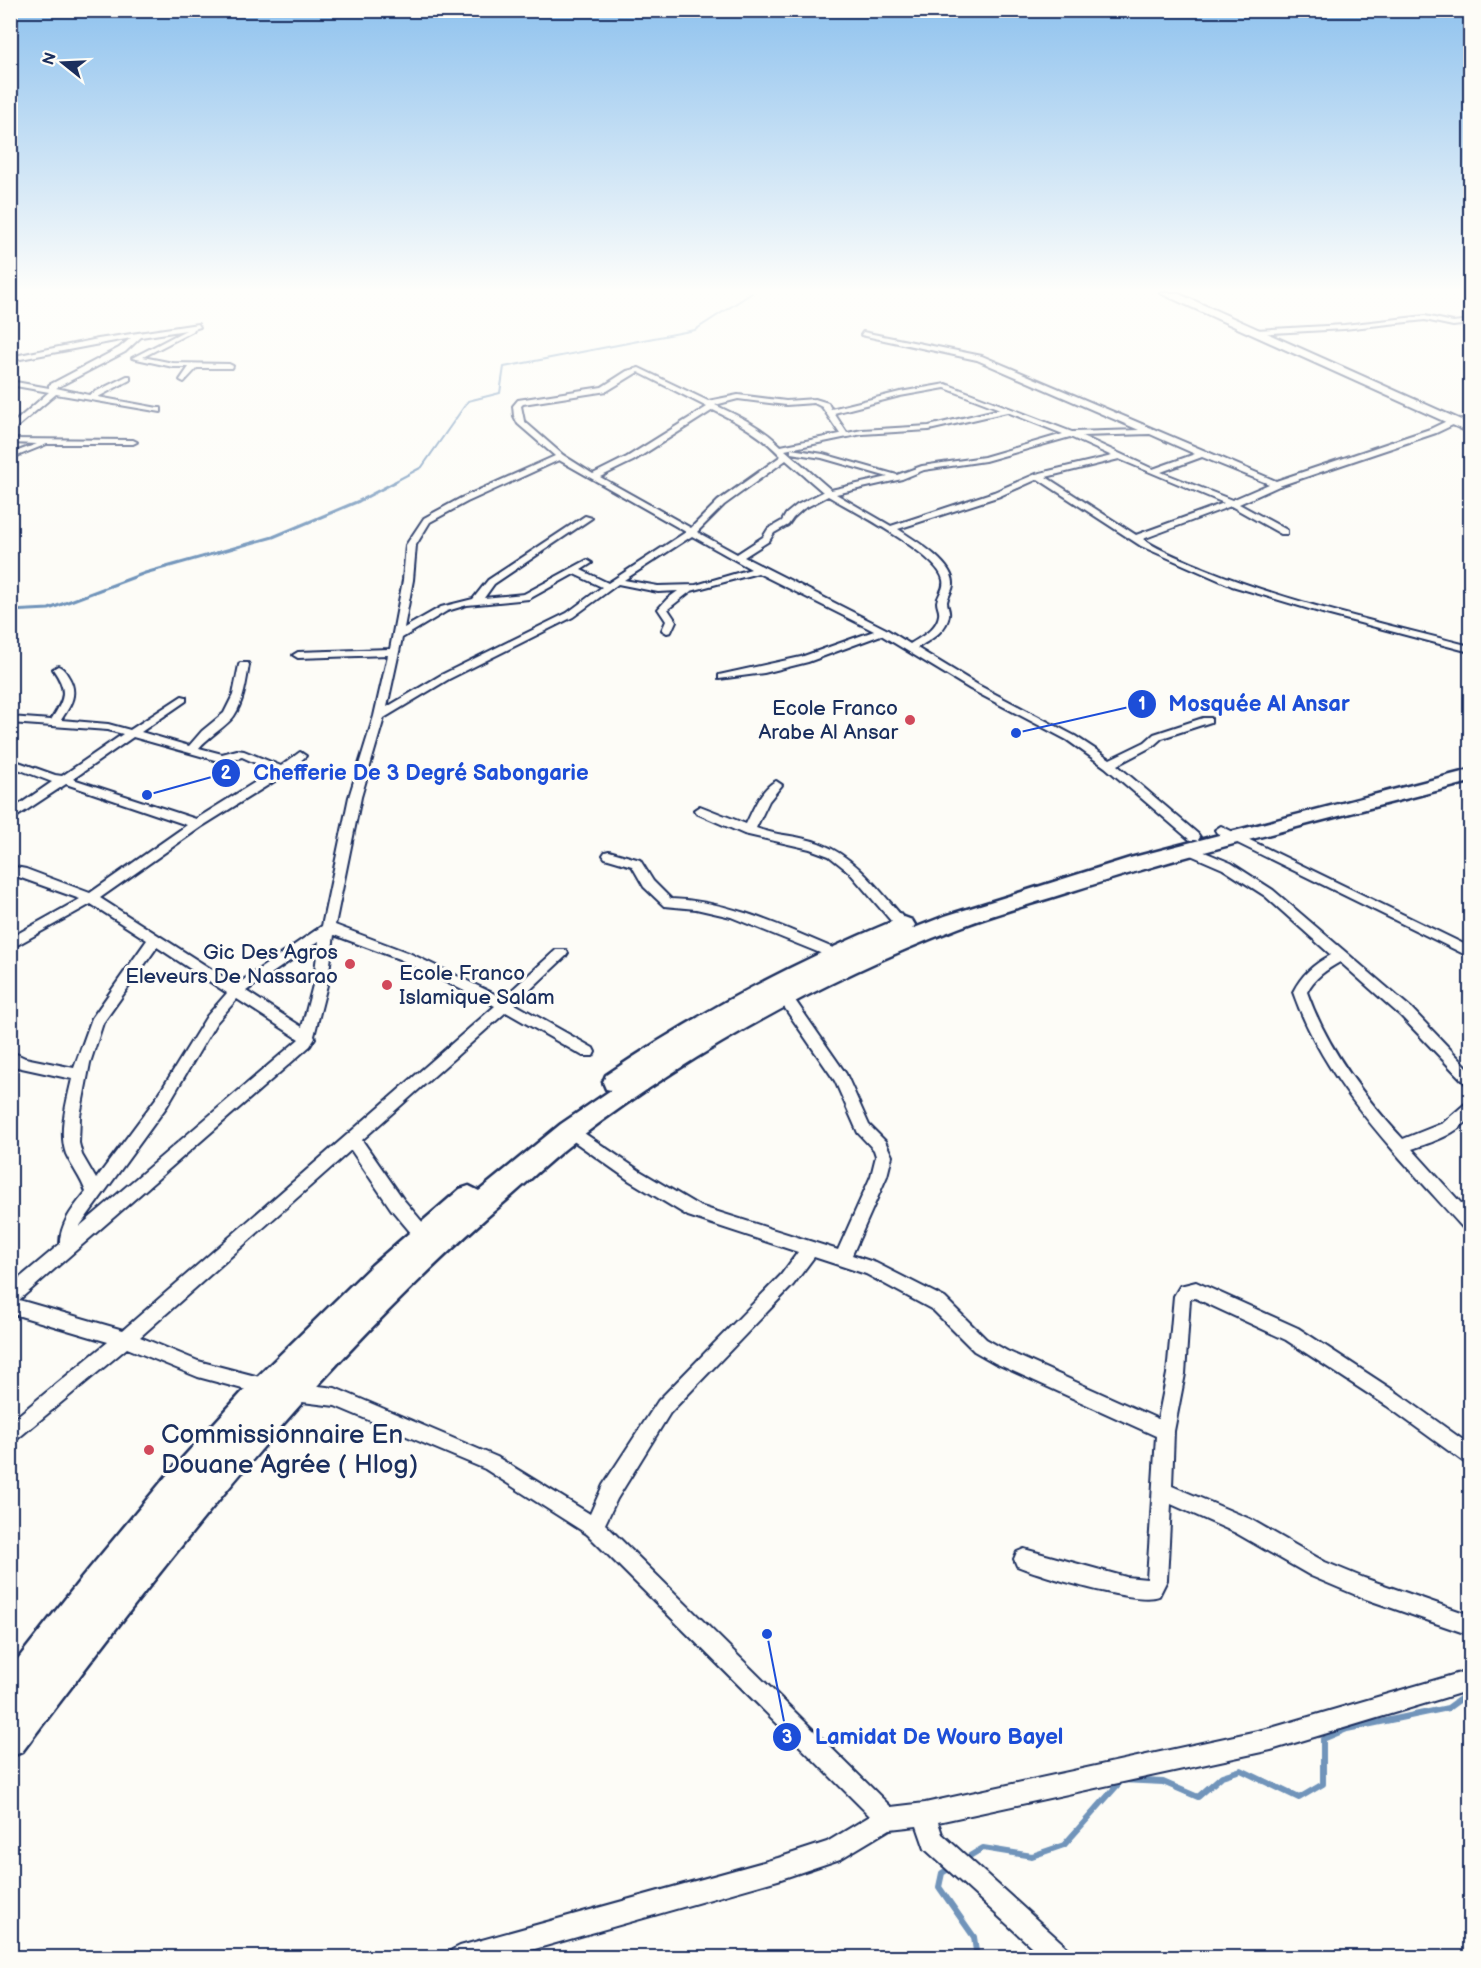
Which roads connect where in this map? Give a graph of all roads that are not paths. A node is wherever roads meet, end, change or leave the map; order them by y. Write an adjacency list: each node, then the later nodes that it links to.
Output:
1 (20, 385): 8 (street)
2 (56, 385): 9 (street)
3 (114, 385): 11 (street)
4 (610, 385): 28 (street)
5 (667, 385): 12 (street)
6 (1041, 385): 19 (street)
7 (1373, 385): 16 (highway)
8 (26, 386): 9 (street); 10 (street)
9 (54, 392): 11 (street); 18 (street)
10 (10, 393)
11 (90, 398): 13 (street)
12 (709, 406): 15 (street); 25 (street); 32 (street)
13 (158, 410)
14 (1007, 410): 15 (street); 20 (street); 21 (street)
15 (829, 412): 21 (street)
16 (1454, 421): 17 (highway); 34 (street)
17 (1470, 429)
18 (10, 431)
19 (1151, 432): 20 (street); 26 (street)
20 (1071, 434): 29 (street); 33 (street)
21 (844, 435): 25 (street)
22 (10, 441): 23 (street)
23 (50, 441): 24 (street); 27 (street)
24 (133, 442)
25 (782, 453): 33 (street); 35 (street); 40 (street)
26 (1202, 454): 30 (street); 34 (street)
27 (10, 457)
28 (560, 457): 32 (street); 51 (street)
29 (1118, 457): 30 (street); 31 (street)
30 (1152, 472): 36 (street)
31 (1039, 476): 38 (street); 41 (street)
32 (593, 477): 40 (street)
33 (899, 477): 35 (street)
34 (1276, 484): 36 (street)
35 (828, 493): 38 (street); 42 (street)
36 (1231, 503): 39 (street); 41 (street)
37 (588, 518): 48 (street)
38 (890, 529): 52 (street)
39 (1284, 532)
40 (691, 533): 42 (street); 46 (street)
41 (1134, 538): 53 (street)
42 (736, 558): 44 (street)
43 (587, 563): 45 (street)
44 (758, 570): 47 (street); 50 (street)
45 (576, 571): 46 (street); 48 (street)
46 (613, 584): 47 (street); 60 (street)
47 (688, 589): 49 (street)
48 (476, 601): 51 (street)
49 (667, 630)
50 (882, 631): 52 (street); 58 (street)
51 (396, 637): 54 (street)
52 (911, 648): 69 (street)
53 (1470, 650)
54 (394, 652): 55 (street); 60 (street)
55 (298, 655)
56 (244, 665): 65 (street)
57 (58, 669): 63 (street)
58 (723, 677)
59 (182, 699): 64 (street)
60 (379, 716): 86 (street)
61 (10, 720): 63 (street)
62 (1207, 720): 69 (street)
63 (55, 722): 64 (street)
64 (134, 732): 65 (street); 72 (street)
65 (192, 749): 70 (street)
66 (300, 756): 70 (street)
67 (10, 762): 72 (street)
68 (1470, 762): 78 (main road)
69 (1109, 764): 79 (street)
70 (282, 771): 76 (street)
71 (1470, 776): 78 (main road)
72 (65, 780): 75 (street); 76 (street)
73 (776, 785): 77 (street)
74 (700, 810): 77 (street)
75 (10, 817)
76 (196, 824): 84 (street)
77 (748, 831): 85 (street)
78 (1229, 834): 79 (main road); 89 (street)
79 (1192, 843): 85 (main road); 92 (street); 94 (main road)
80 (609, 855): 91 (street)
81 (10, 870): 82 (street)
82 (33, 876): 83 (street); 84 (street)
83 (10, 879)
84 (91, 898): 87 (street); 88 (street)
85 (903, 926): 91 (main road)
86 (329, 928): 93 (street); 95 (street); 96 (street)
87 (155, 939): 93 (street); 99 (street)
88 (10, 944)
89 (1470, 952)
90 (561, 953): 95 (street)
91 (835, 954): 107 (main road)
92 (1340, 956): 100 (street); 104 (street)
93 (237, 991): 96 (street); 105 (street)
94 (785, 997): 102 (main road); 110 (street)
95 (505, 1005): 97 (street); 103 (street)
96 (308, 1038): 108 (street)
97 (588, 1052)
98 (10, 1056): 99 (street)
99 (81, 1075): 105 (street)
100 (1470, 1079)
101 (1470, 1108): 104 (street)
102 (570, 1131): 109 (street); 114 (main road)
103 (352, 1140): 107 (street); 113 (street)
104 (1402, 1146): 106 (street)
105 (94, 1192): 108 (street)
106 (1470, 1224)
107 (423, 1235): 114 (main road)
108 (69, 1245): 111 (street)
109 (811, 1248): 110 (street); 119 (street)
110 (843, 1258): 115 (street)
111 (10, 1296)
112 (10, 1305): 113 (street)
113 (125, 1339): 114 (street); 116 (street)
114 (280, 1389): 119 (street); 123 (main road); 124 (main road)
115 (1165, 1431): 117 (street); 118 (street)
116 (10, 1434)
117 (1470, 1456)
118 (1162, 1491): 120 (street); 121 (street)
119 (594, 1527): 126 (street)
120 (1024, 1559)
121 (1470, 1625)
122 (1470, 1680): 125 (street)
123 (10, 1697)
124 (10, 1740)
125 (925, 1814): 126 (street); 128 (street)
126 (887, 1818): 127 (street)
127 (460, 1958)
128 (1062, 1958)

